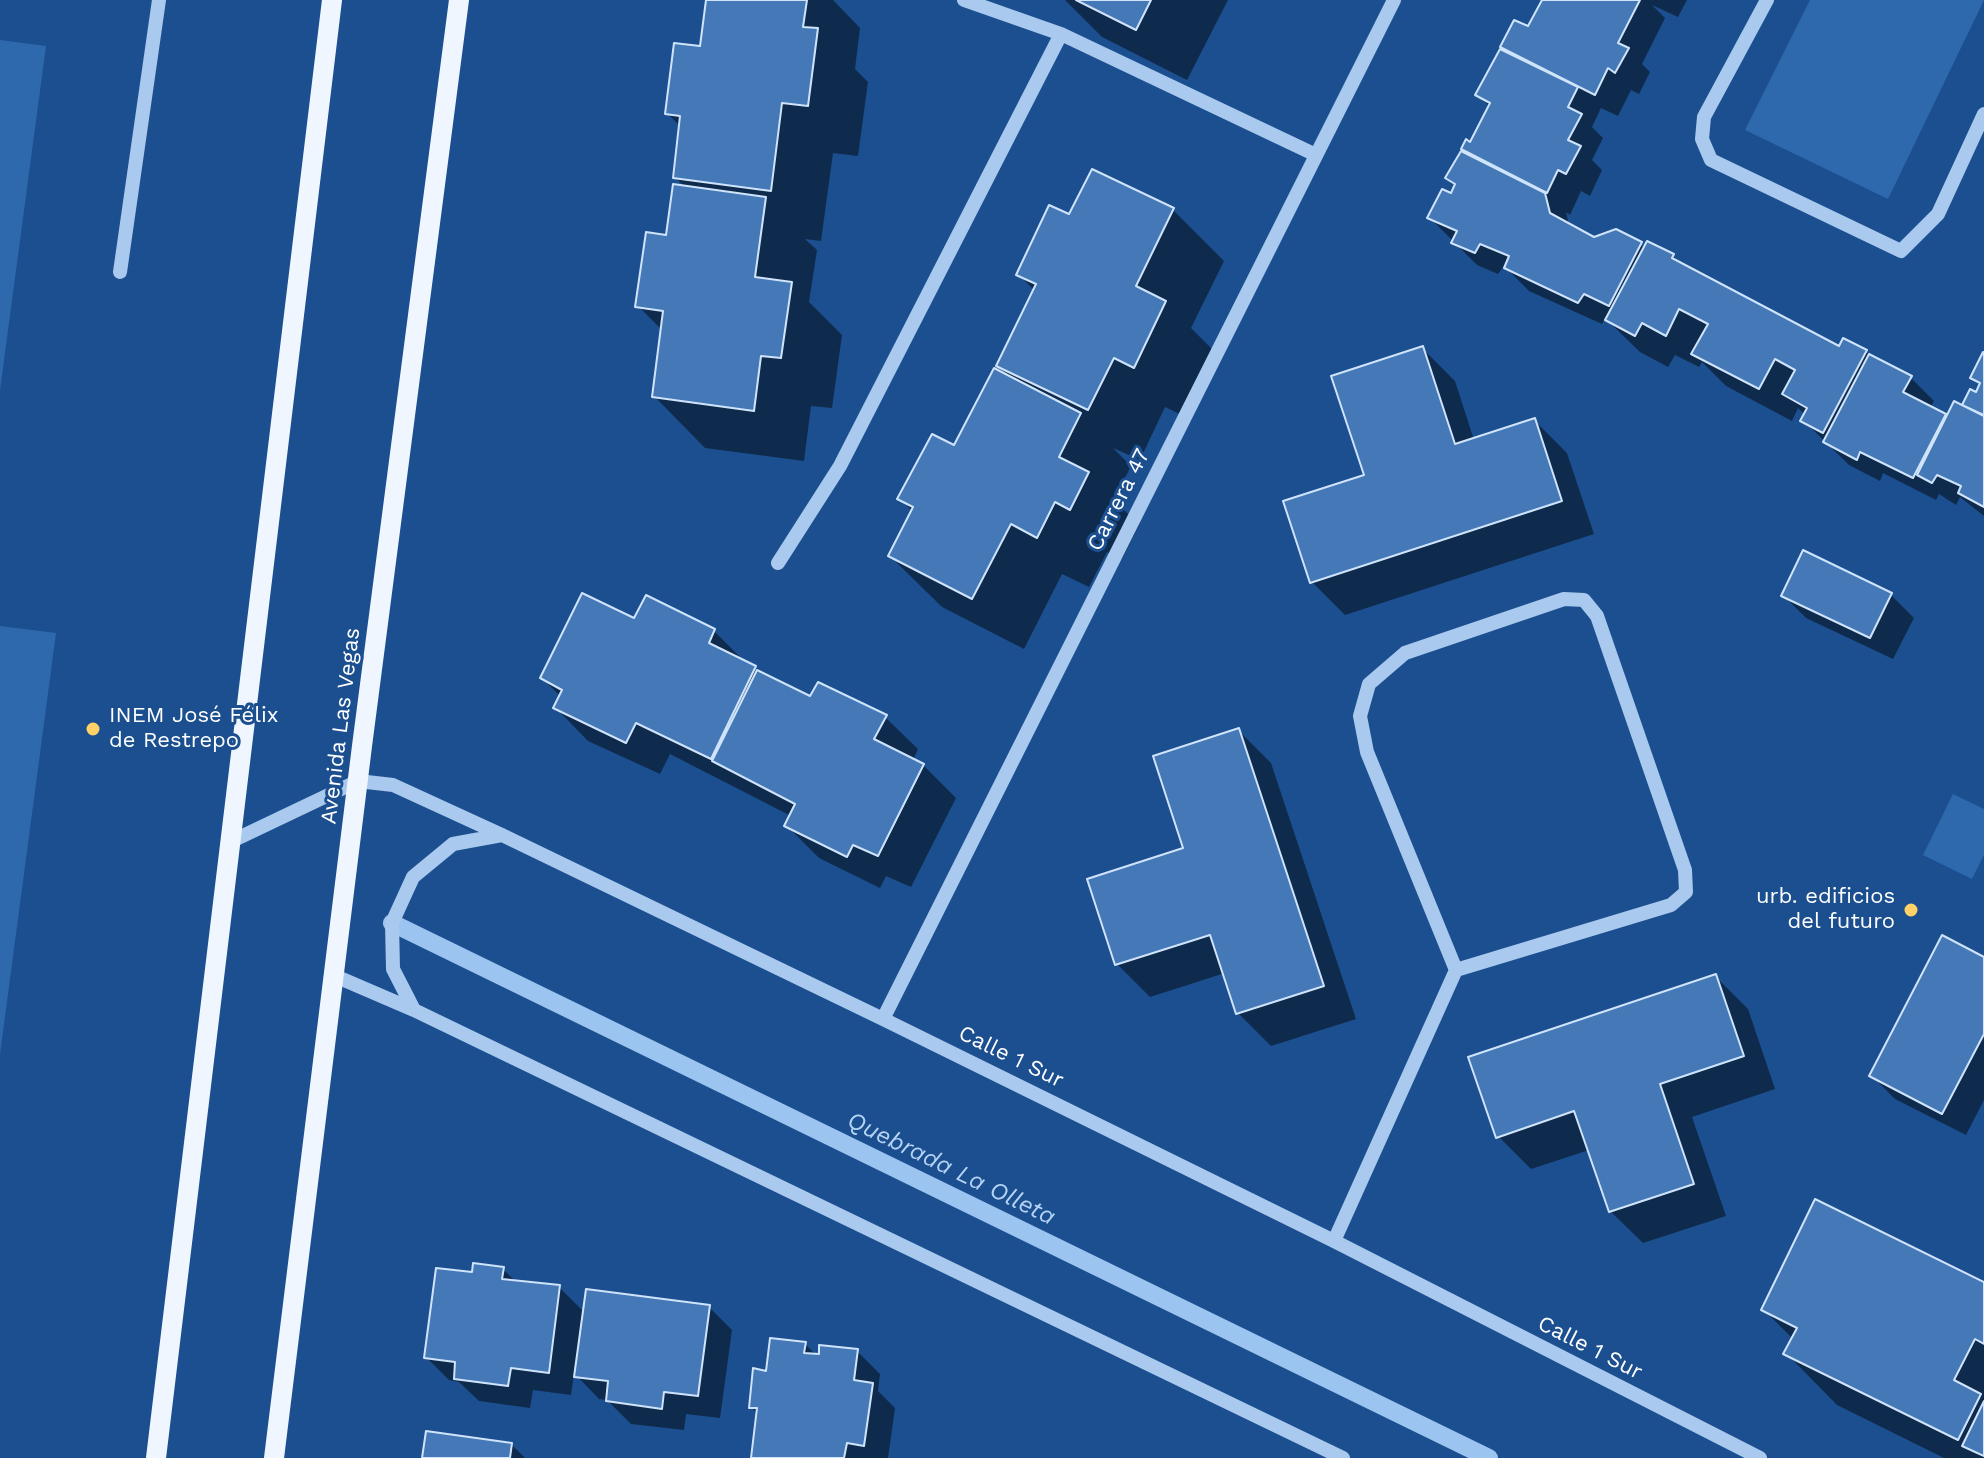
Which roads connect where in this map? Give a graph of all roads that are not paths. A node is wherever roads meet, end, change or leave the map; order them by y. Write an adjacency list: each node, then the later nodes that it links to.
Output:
1 (159, 0): 10 (street)
2 (332, 0): 14 (main road)
3 (459, 0): 12 (main road, Avenida Las Vegas)
4 (964, 0): 7 (street)
5 (1394, 0): 9 (street, Carrera 47)
6 (1767, 0): 8 (street)
7 (1061, 34): 9 (street); 11 (street)
8 (1984, 114)
9 (1316, 155): 18 (street, Carrera 47)
10 (120, 272)
11 (778, 563)
12 (358, 781): 13 (street, Calle 1 Sur); 14 (street); 16 (main road, Avenida Las Vegas)
13 (502, 835): 17 (street); 18 (street, Calle 1 Sur)
14 (232, 841): 20 (main road)
15 (1456, 970): 15 (street); 19 (street)
16 (335, 976): 17 (street); 21 (main road, Avenida Las Vegas)
17 (414, 1010): 22 (street)
18 (883, 1019): 19 (street, Calle 1 Sur)
19 (1334, 1241): 23 (street, Calle 1 Sur)
20 (156, 1458)
21 (274, 1458)
22 (1343, 1458)
23 (1760, 1458)

